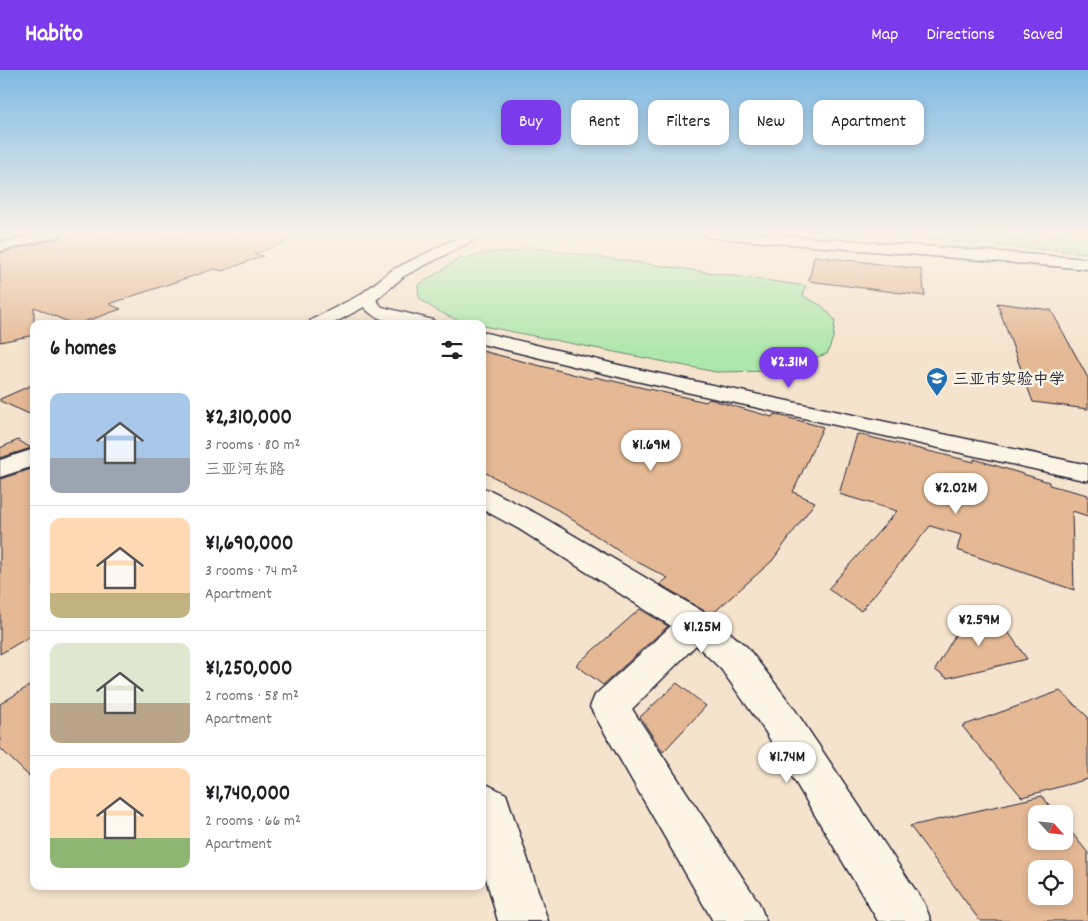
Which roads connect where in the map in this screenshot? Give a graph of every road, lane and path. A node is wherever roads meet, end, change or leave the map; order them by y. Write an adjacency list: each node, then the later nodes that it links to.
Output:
1 (399, 273): 2 (street)
2 (371, 305): 3 (street); 4 (street)
3 (329, 320)
4 (414, 320)
5 (486, 339): 8 (street)
6 (30, 458): 7 (street)
7 (0, 469)
8 (1088, 473)
9 (486, 499): 10 (street)
10 (695, 624): 13 (street); 14 (street)
11 (486, 807): 12 (street)
12 (523, 921)
13 (741, 921)
14 (906, 921)

